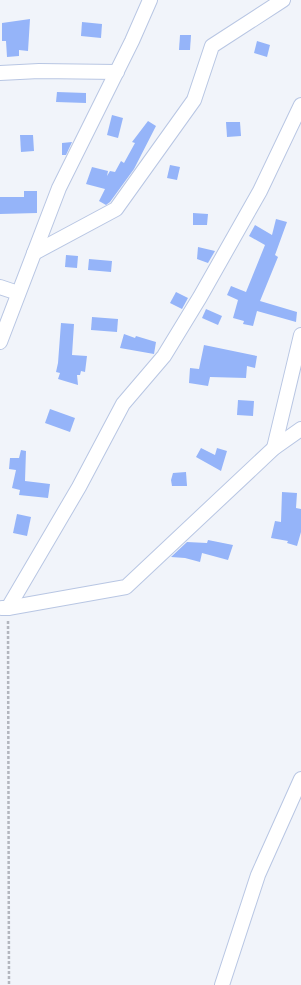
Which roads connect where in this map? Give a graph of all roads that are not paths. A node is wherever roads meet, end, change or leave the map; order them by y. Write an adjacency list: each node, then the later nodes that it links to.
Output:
1 (150, 0): 3 (street)
2 (283, 0): 6 (street)
3 (117, 72): 4 (street); 6 (street)
4 (0, 73)
5 (301, 106): 13 (street)
6 (34, 253): 8 (street)
7 (0, 287): 8 (street)
8 (18, 294): 10 (street)
9 (301, 336): 12 (street)
10 (0, 342)
11 (301, 429): 12 (street)
12 (274, 448): 13 (street)
13 (4, 608)
14 (301, 779): 15 (street)
15 (222, 985)

